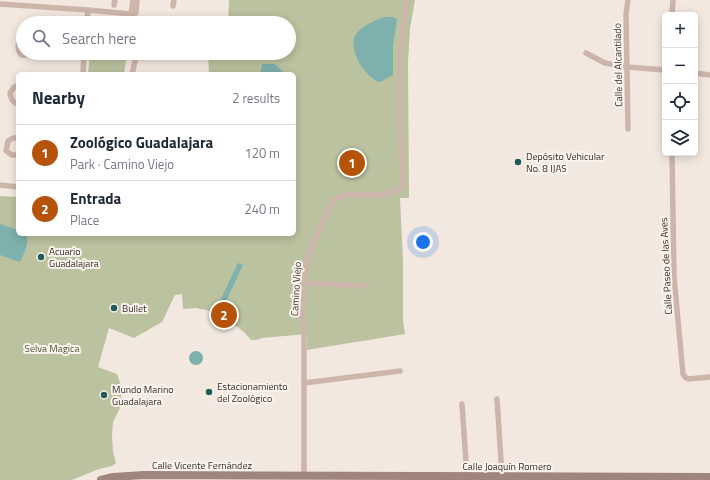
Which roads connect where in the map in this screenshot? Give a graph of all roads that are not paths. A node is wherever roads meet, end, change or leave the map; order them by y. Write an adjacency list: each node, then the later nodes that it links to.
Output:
1 (133, 0): 9 (street)
2 (137, 0): 9 (street)
3 (407, 0): 28 (street, Camino Viejo)
4 (628, 0): 14 (street, Calle del Alcantilado)
5 (672, 0): 8 (street)
6 (0, 4): 7 (street)
7 (88, 10): 9 (street); 10 (street)
8 (672, 12)
9 (134, 15)
10 (88, 16)
11 (586, 53): 14 (street)
12 (84, 60): 16 (street)
13 (135, 60): 17 (street)
14 (627, 67): 15 (street); 22 (street, Calle del Alcantilado)
15 (662, 70)
16 (83, 72)
17 (132, 72)
18 (698, 73): 19 (street)
19 (710, 75)
20 (16, 86): 21 (street)
21 (16, 104)
22 (628, 129)
23 (16, 138): 24 (street)
24 (16, 155)
25 (672, 156): 31 (street, Calle Paseo de las Aves)
26 (0, 185): 27 (street)
27 (16, 187)
28 (305, 283): 29 (street); 32 (street, Camino Viejo)
29 (365, 286)
30 (400, 371): 32 (street)
31 (710, 377)
32 (304, 383): 35 (street, Camino Viejo)
33 (497, 399): 37 (street)
34 (462, 404): 36 (street)
35 (304, 476): 39 (street, Calle Vicente Fernández); 40 (street, Calle Joaquín Romero)
36 (467, 476): 37 (street, Calle Joaquín Romero); 40 (street, Calle Joaquín Romero)
37 (502, 476): 41 (street, Calle Joaquín Romero)
38 (710, 477): 41 (street, Calle Joaquín Romero)
39 (240, 478): 42 (street, Calle Vicente Fernández)
40 (415, 478)
41 (637, 479)
42 (100, 480)

